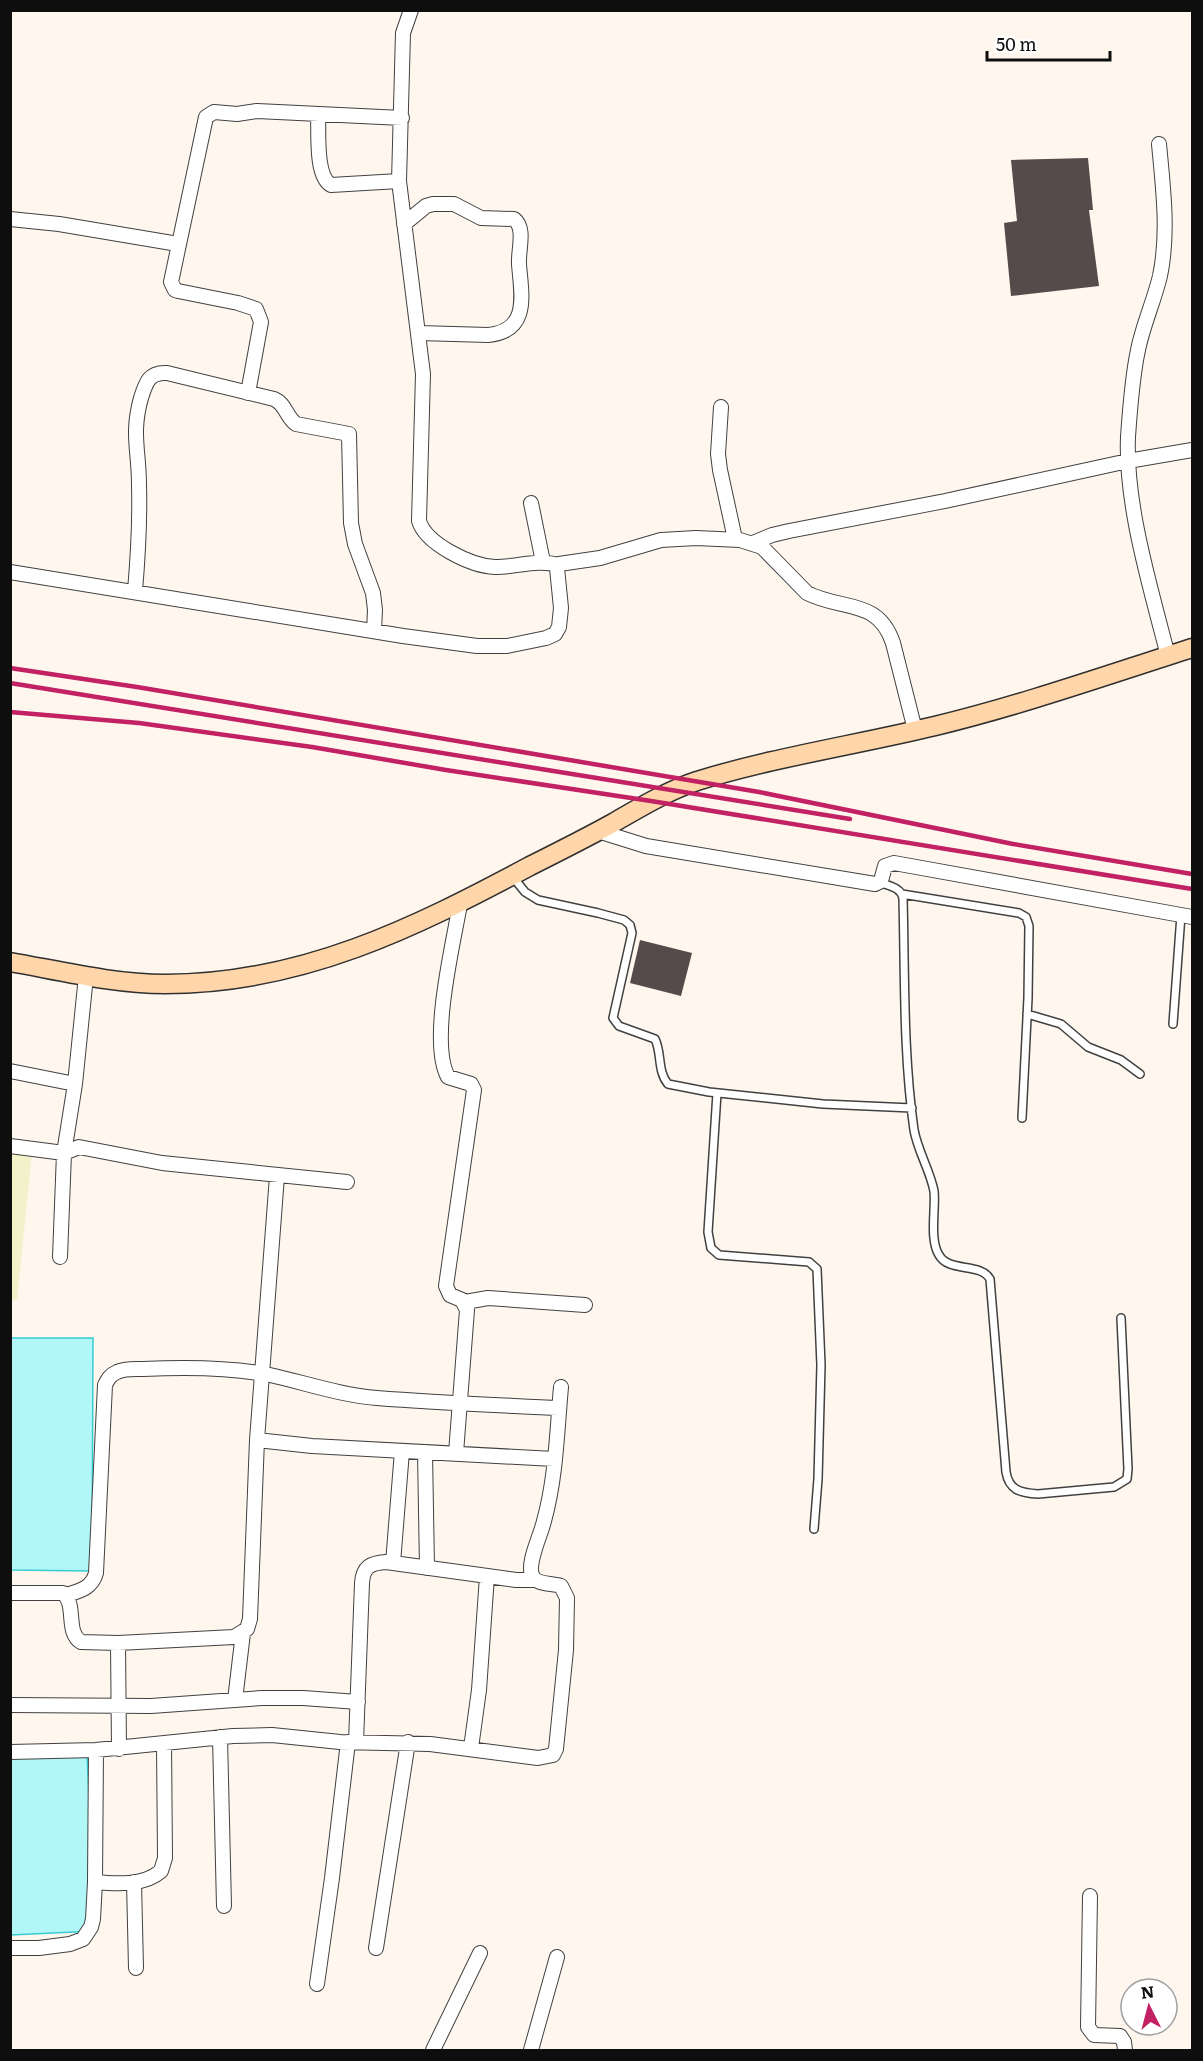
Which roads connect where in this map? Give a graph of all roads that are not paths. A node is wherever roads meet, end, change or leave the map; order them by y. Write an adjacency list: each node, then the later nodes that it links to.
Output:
1 (411, 10): 3 (street)
2 (318, 114): 3 (street); 5 (street); 8 (street)
3 (402, 118): 5 (street)
4 (1159, 144): 13 (street)
5 (399, 181): 7 (street)
6 (10, 219): 8 (street)
7 (404, 224): 9 (street); 9 (street)
8 (178, 244): 10 (street)
9 (419, 333): 17 (street)
10 (248, 393): 20 (street); 21 (street)
11 (721, 407): 15 (street)
12 (1192, 450): 13 (street)
13 (1128, 461): 16 (street); 23 (street)
14 (531, 502): 17 (street)
15 (735, 539): 16 (street); 18 (street)
16 (753, 543): 24 (street)
17 (543, 562): 18 (street)
18 (559, 565): 21 (street)
19 (10, 572): 20 (street)
20 (135, 591): 21 (street)
21 (374, 631)
22 (1192, 648): 23 (main road)
23 (1168, 656): 24 (main road)
24 (915, 730): 25 (main road)
25 (598, 831): 26 (main road); 27 (street)
26 (512, 876): 29 (main road); 38 (lane)
27 (879, 882): 28 (lane); 30 (street)
28 (902, 894): 33 (lane); 39 (lane)
29 (460, 904): 32 (main road); 46 (street)
30 (1187, 916): 34 (lane)
31 (10, 962): 32 (main road)
32 (86, 976): 37 (street)
33 (1027, 1014): 36 (lane); 40 (lane)
34 (1173, 1023)
35 (10, 1071): 37 (street)
36 (1140, 1074)
37 (75, 1084): 42 (street)
38 (717, 1093): 39 (lane); 58 (lane)
39 (912, 1108): 48 (lane)
40 (1022, 1118)
41 (10, 1146): 42 (street)
42 (64, 1153): 43 (street); 45 (street)
43 (277, 1176): 44 (street); 49 (street)
44 (347, 1182)
45 (60, 1257)
46 (465, 1302): 47 (street); 51 (street)
47 (585, 1305)
48 (1121, 1318)
49 (262, 1374): 51 (street); 53 (street); 64 (street)
50 (561, 1386): 52 (street)
51 (459, 1402): 52 (street); 56 (street)
52 (559, 1408): 57 (street)
53 (257, 1440): 54 (street); 65 (street)
54 (402, 1451): 55 (street); 59 (street)
55 (425, 1452): 56 (street); 60 (street)
56 (456, 1453): 57 (street)
57 (554, 1459): 62 (street)
58 (814, 1529)
59 (393, 1563): 60 (street); 68 (street)
60 (427, 1568): 61 (street)
61 (487, 1576): 62 (street); 75 (street)
62 (534, 1580): 75 (street)
63 (10, 1593): 64 (street)
64 (66, 1595): 66 (street)
65 (243, 1633): 66 (street); 67 (street)
66 (118, 1643): 70 (street)
67 (235, 1700): 68 (street); 70 (street)
68 (358, 1702): 72 (street)
69 (10, 1705): 70 (street)
70 (119, 1706): 76 (street)
71 (220, 1737): 72 (street); 74 (street); 82 (street)
72 (352, 1742): 73 (street); 88 (street)
73 (408, 1742): 75 (street); 84 (street)
74 (164, 1744): 76 (street); 80 (street)
75 (471, 1748)
76 (119, 1749): 77 (street)
77 (96, 1750): 78 (street); 79 (street)
78 (10, 1752)
79 (95, 1882): 80 (street); 83 (street)
80 (134, 1882): 87 (street)
81 (1090, 1896): 91 (street)
82 (224, 1906)
83 (10, 1948)
84 (376, 1948)
85 (480, 1953): 89 (street)
86 (557, 1957): 90 (street)
87 (136, 1968)
88 (317, 1984)
89 (433, 2050)
90 (531, 2050)
91 (1125, 2050)

